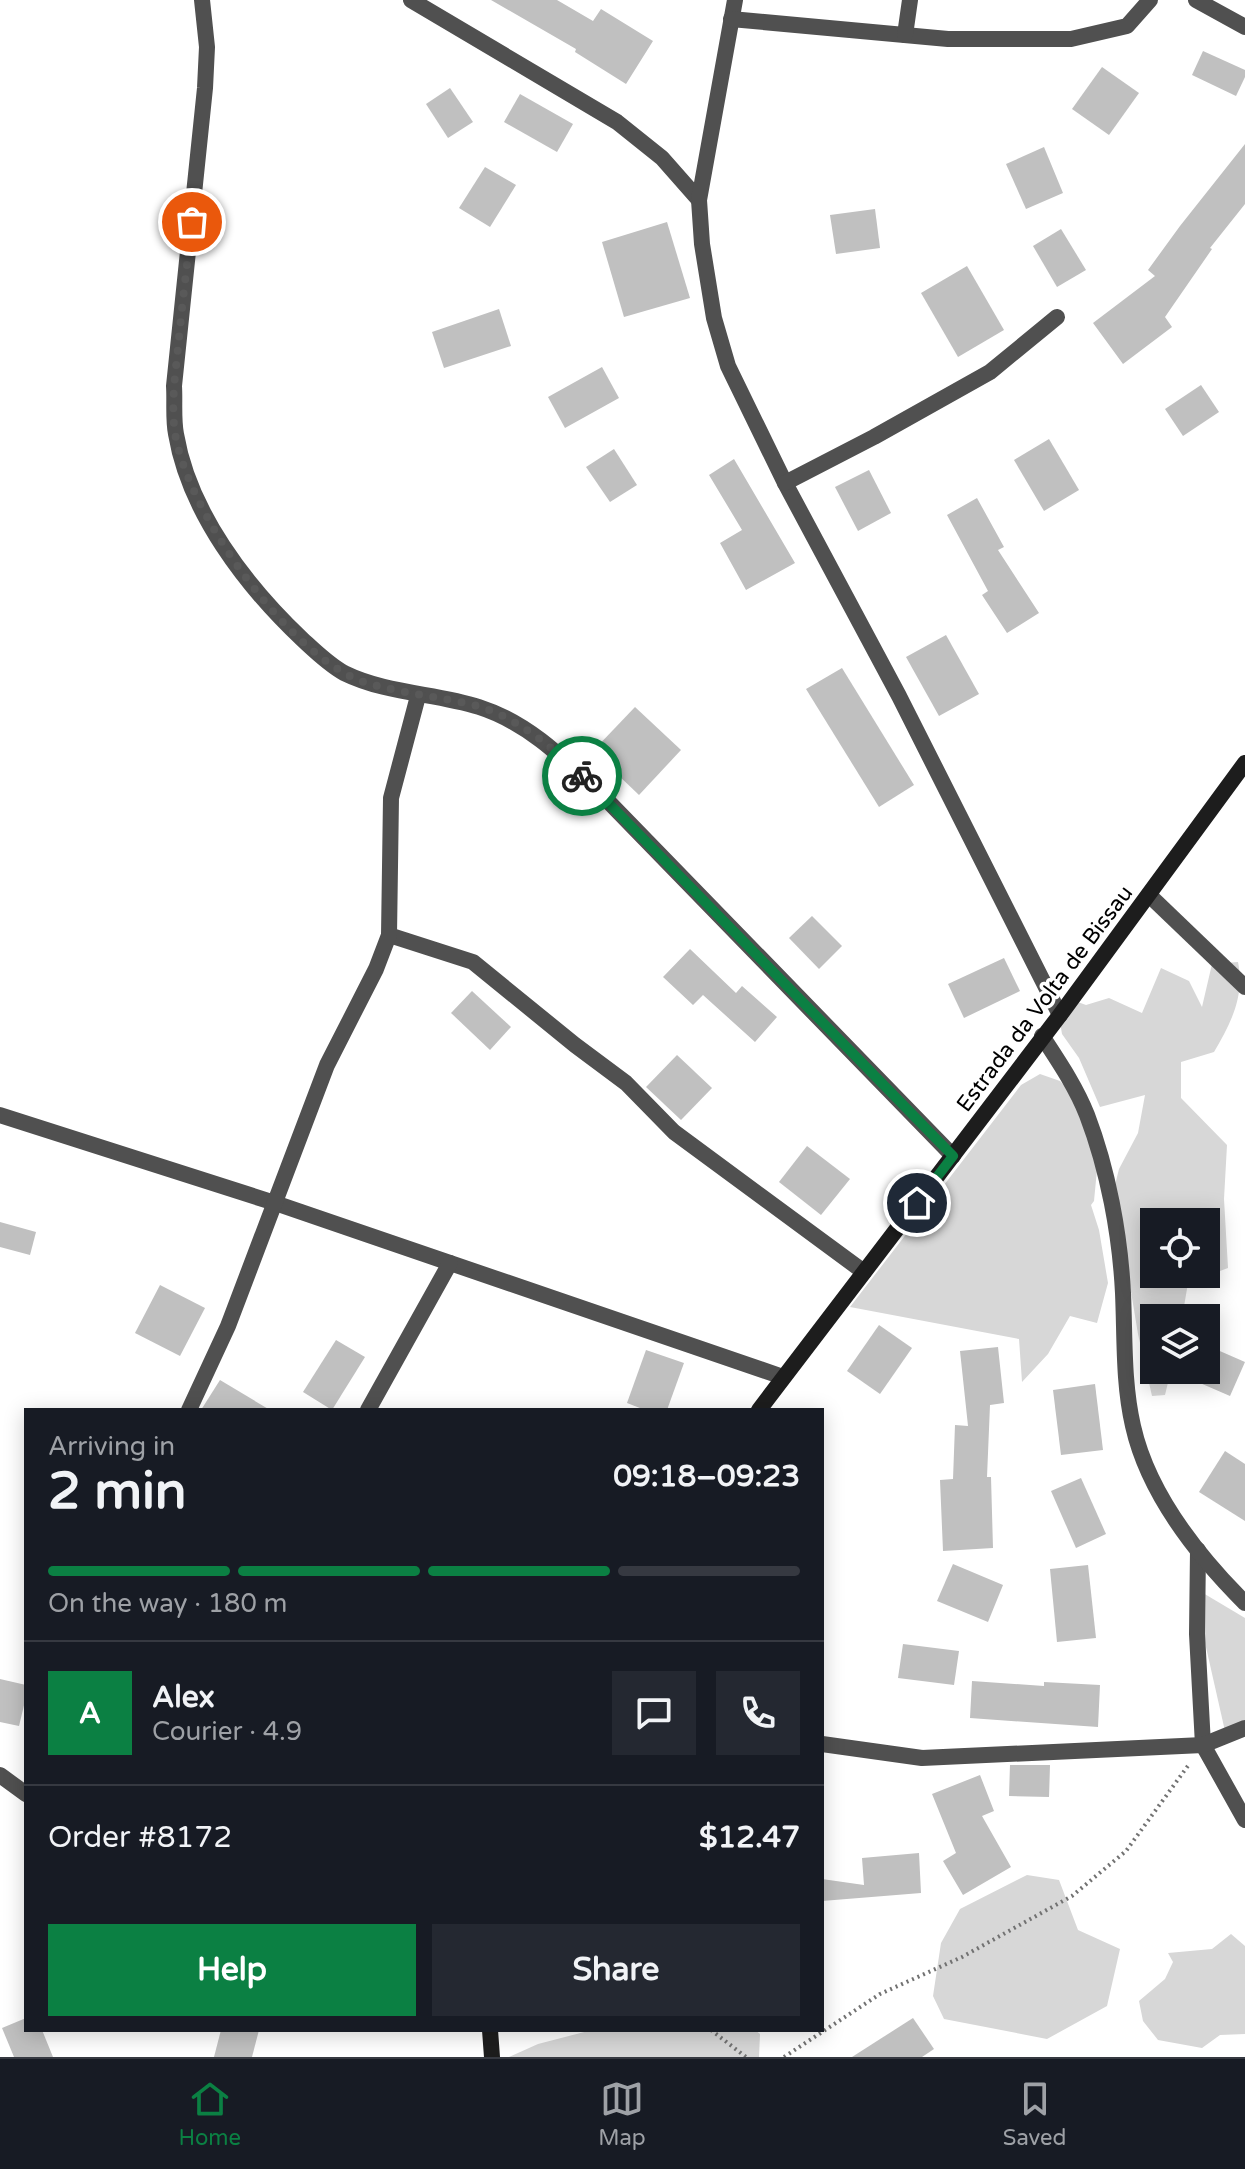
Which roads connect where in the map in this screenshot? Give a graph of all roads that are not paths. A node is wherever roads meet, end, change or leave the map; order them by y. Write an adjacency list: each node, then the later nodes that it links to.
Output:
1 (202, 0): 13 (street)
2 (411, 0): 10 (street)
3 (735, 0): 7 (street)
4 (910, 0): 9 (street)
5 (1150, 0): 9 (street)
6 (1196, 0): 8 (street)
7 (731, 19): 9 (street); 10 (street)
8 (1245, 27)
9 (905, 35)
10 (699, 200): 12 (street)
11 (1057, 317): 12 (street)
12 (785, 483): 18 (street)
13 (418, 696): 16 (street); 21 (street)
14 (1245, 763): 15 (main road, Estrada da Volta de Bissau)
15 (1149, 895): 17 (street); 18 (main road, Estrada da Volta de Bissau)
16 (389, 935): 22 (street); 24 (street)
17 (1245, 987)
18 (1060, 1015): 19 (main road, Estrada da Volta de Bissau)
19 (1042, 1036): 21 (main road, Estrada da Volta de Bissau); 29 (street)
20 (0, 1115): 22 (street)
21 (953, 1156): 24 (main road, Estrada da Volta de Bissau)
22 (275, 1203): 23 (street); 26 (street)
23 (450, 1263): 25 (street); 27 (street)
24 (864, 1272): 25 (main road, Estrada da Volta de Bissau)
25 (783, 1377): 28 (main road, Estrada da Volta de Bissau)
26 (190, 1408)
27 (369, 1408)
28 (760, 1408)
29 (1198, 1550): 30 (street); 33 (street)
30 (1245, 1603)
31 (1245, 1728): 33 (street)
32 (824, 1744): 33 (street)
33 (1203, 1745): 36 (street)
34 (0, 1775): 35 (street)
35 (24, 1793)
36 (1245, 1820)
37 (490, 2032): 38 (main road)
38 (492, 2057)

